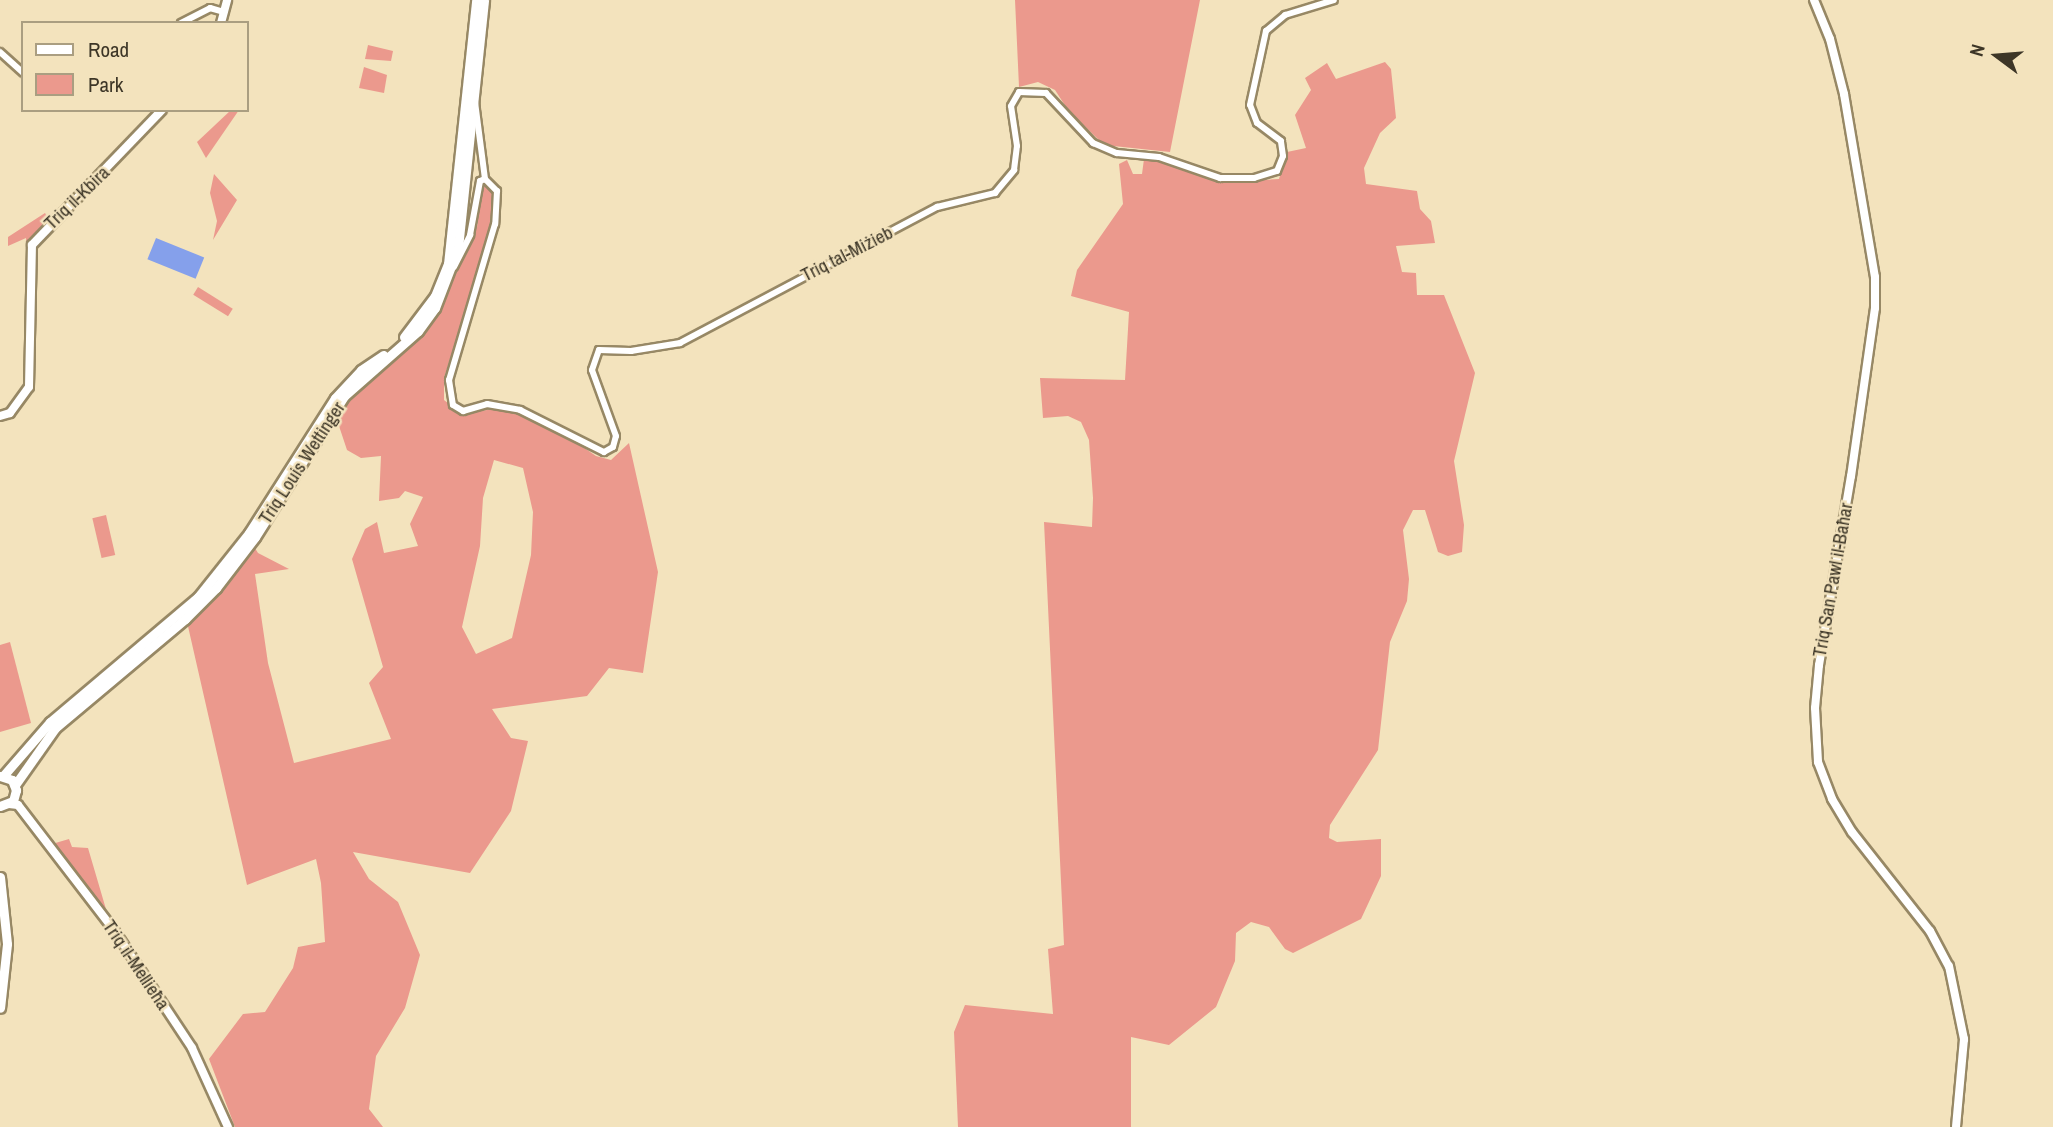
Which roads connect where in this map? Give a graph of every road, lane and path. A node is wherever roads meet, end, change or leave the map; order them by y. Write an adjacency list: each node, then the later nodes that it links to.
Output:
1 (227, 0): 6 (main road)
2 (476, 0): 16 (highway, Triq Louis Wettinger)
3 (484, 0): 11 (highway, Triq Louis Wettinger)
4 (1334, 0): 13 (street, Triq tal-Miżieb)
5 (1814, 0): 23 (main road, Triq San Pawl il-Baħar)
6 (224, 12): 7 (street); 8 (main road)
7 (185, 21)
8 (222, 21)
9 (0, 52): 10 (street)
10 (21, 71)
11 (473, 97): 13 (street, Triq tal-Miżieb); 14 (highway, Triq Louis Wettinger)
12 (160, 112): 15 (main road, Triq il-Kbira)
13 (485, 179): 14 (street, Triq tal-Miżieb)
14 (454, 267): 17 (highway, Triq Louis Wettinger)
15 (0, 416)
16 (1, 776): 17 (highway)
17 (15, 788): 18 (highway, Triq Louis Wettinger); 19 (main road, Triq il-Mellieħa)
18 (4, 807): 19 (main road, Triq il-Mellieħa)
19 (26, 815): 22 (main road, Triq il-Mellieħa)
20 (0, 877): 21 (highway)
21 (0, 1008)
22 (228, 1127)
23 (1956, 1127)

